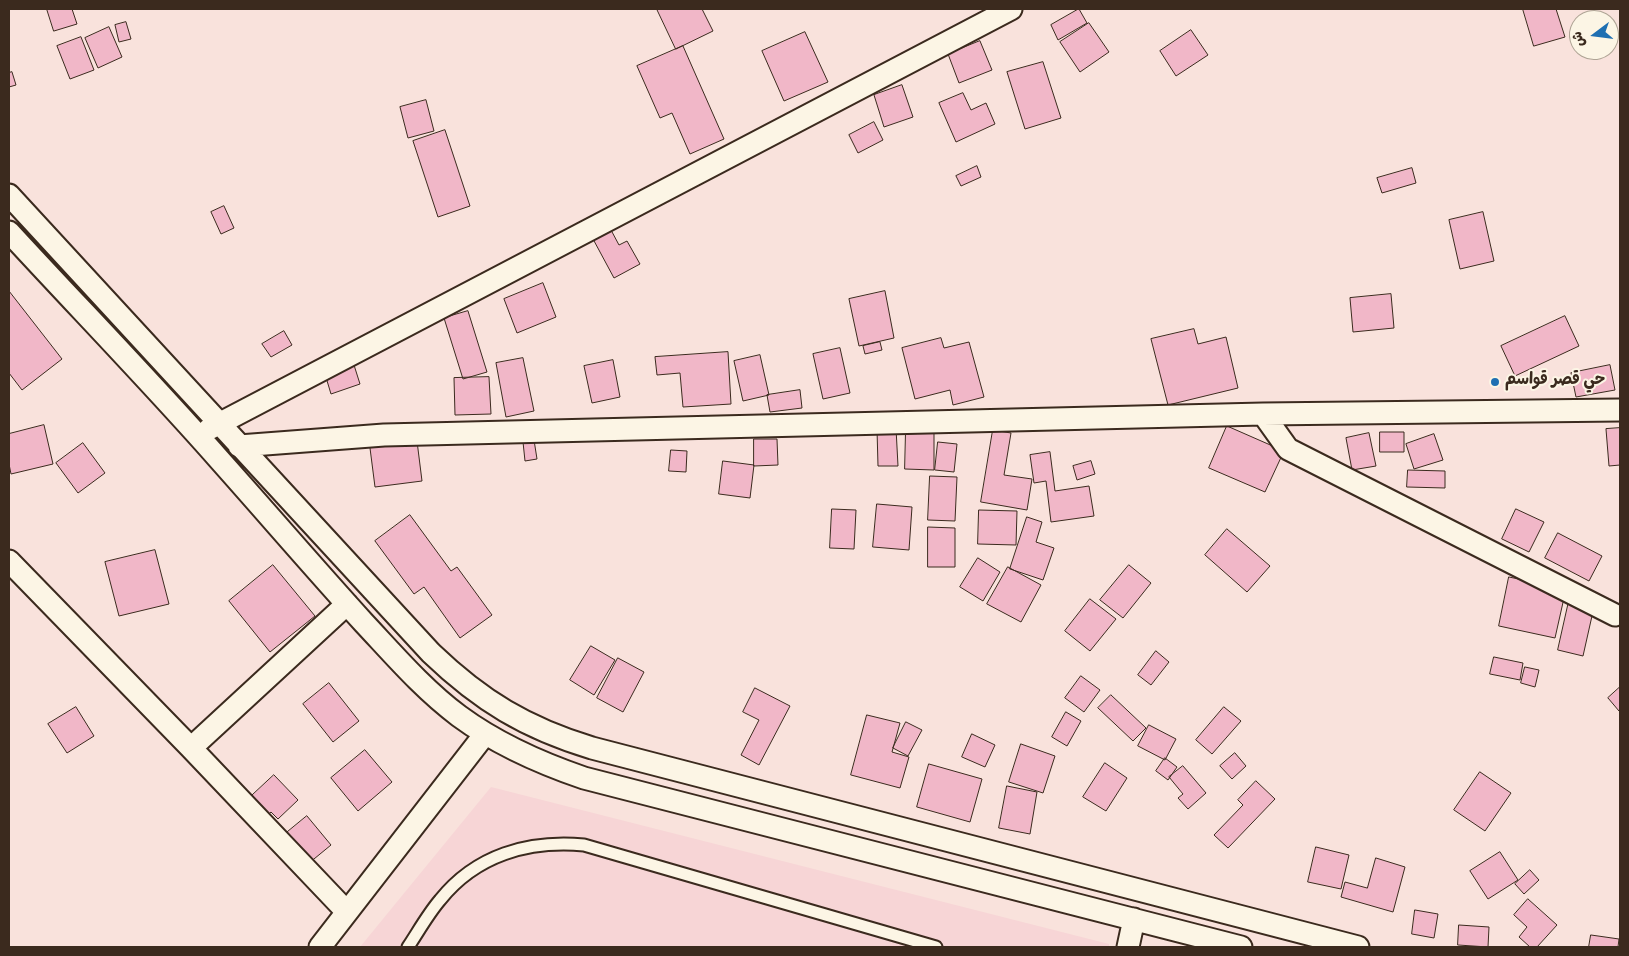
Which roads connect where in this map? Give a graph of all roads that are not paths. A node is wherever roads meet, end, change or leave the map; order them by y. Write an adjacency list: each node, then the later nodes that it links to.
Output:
1 (1011, 9): 6 (street)
2 (9, 194): 6 (street)
3 (9, 232): 7 (street)
4 (1620, 410): 5 (street)
5 (1264, 414): 8 (street); 11 (street)
6 (220, 423): 7 (street); 8 (street)
7 (198, 435): 10 (street)
8 (239, 446): 21 (street)
9 (9, 561): 13 (street)
10 (347, 604): 12 (street); 13 (street)
11 (1615, 615)
12 (485, 734): 14 (street); 15 (street)
13 (191, 748): 14 (street)
14 (347, 912): 16 (street)
15 (1134, 919): 19 (street); 20 (street)
16 (320, 947)
17 (408, 947): 18 (lane)
18 (936, 947)
19 (1128, 947)
20 (1241, 947)
21 (1358, 947)

